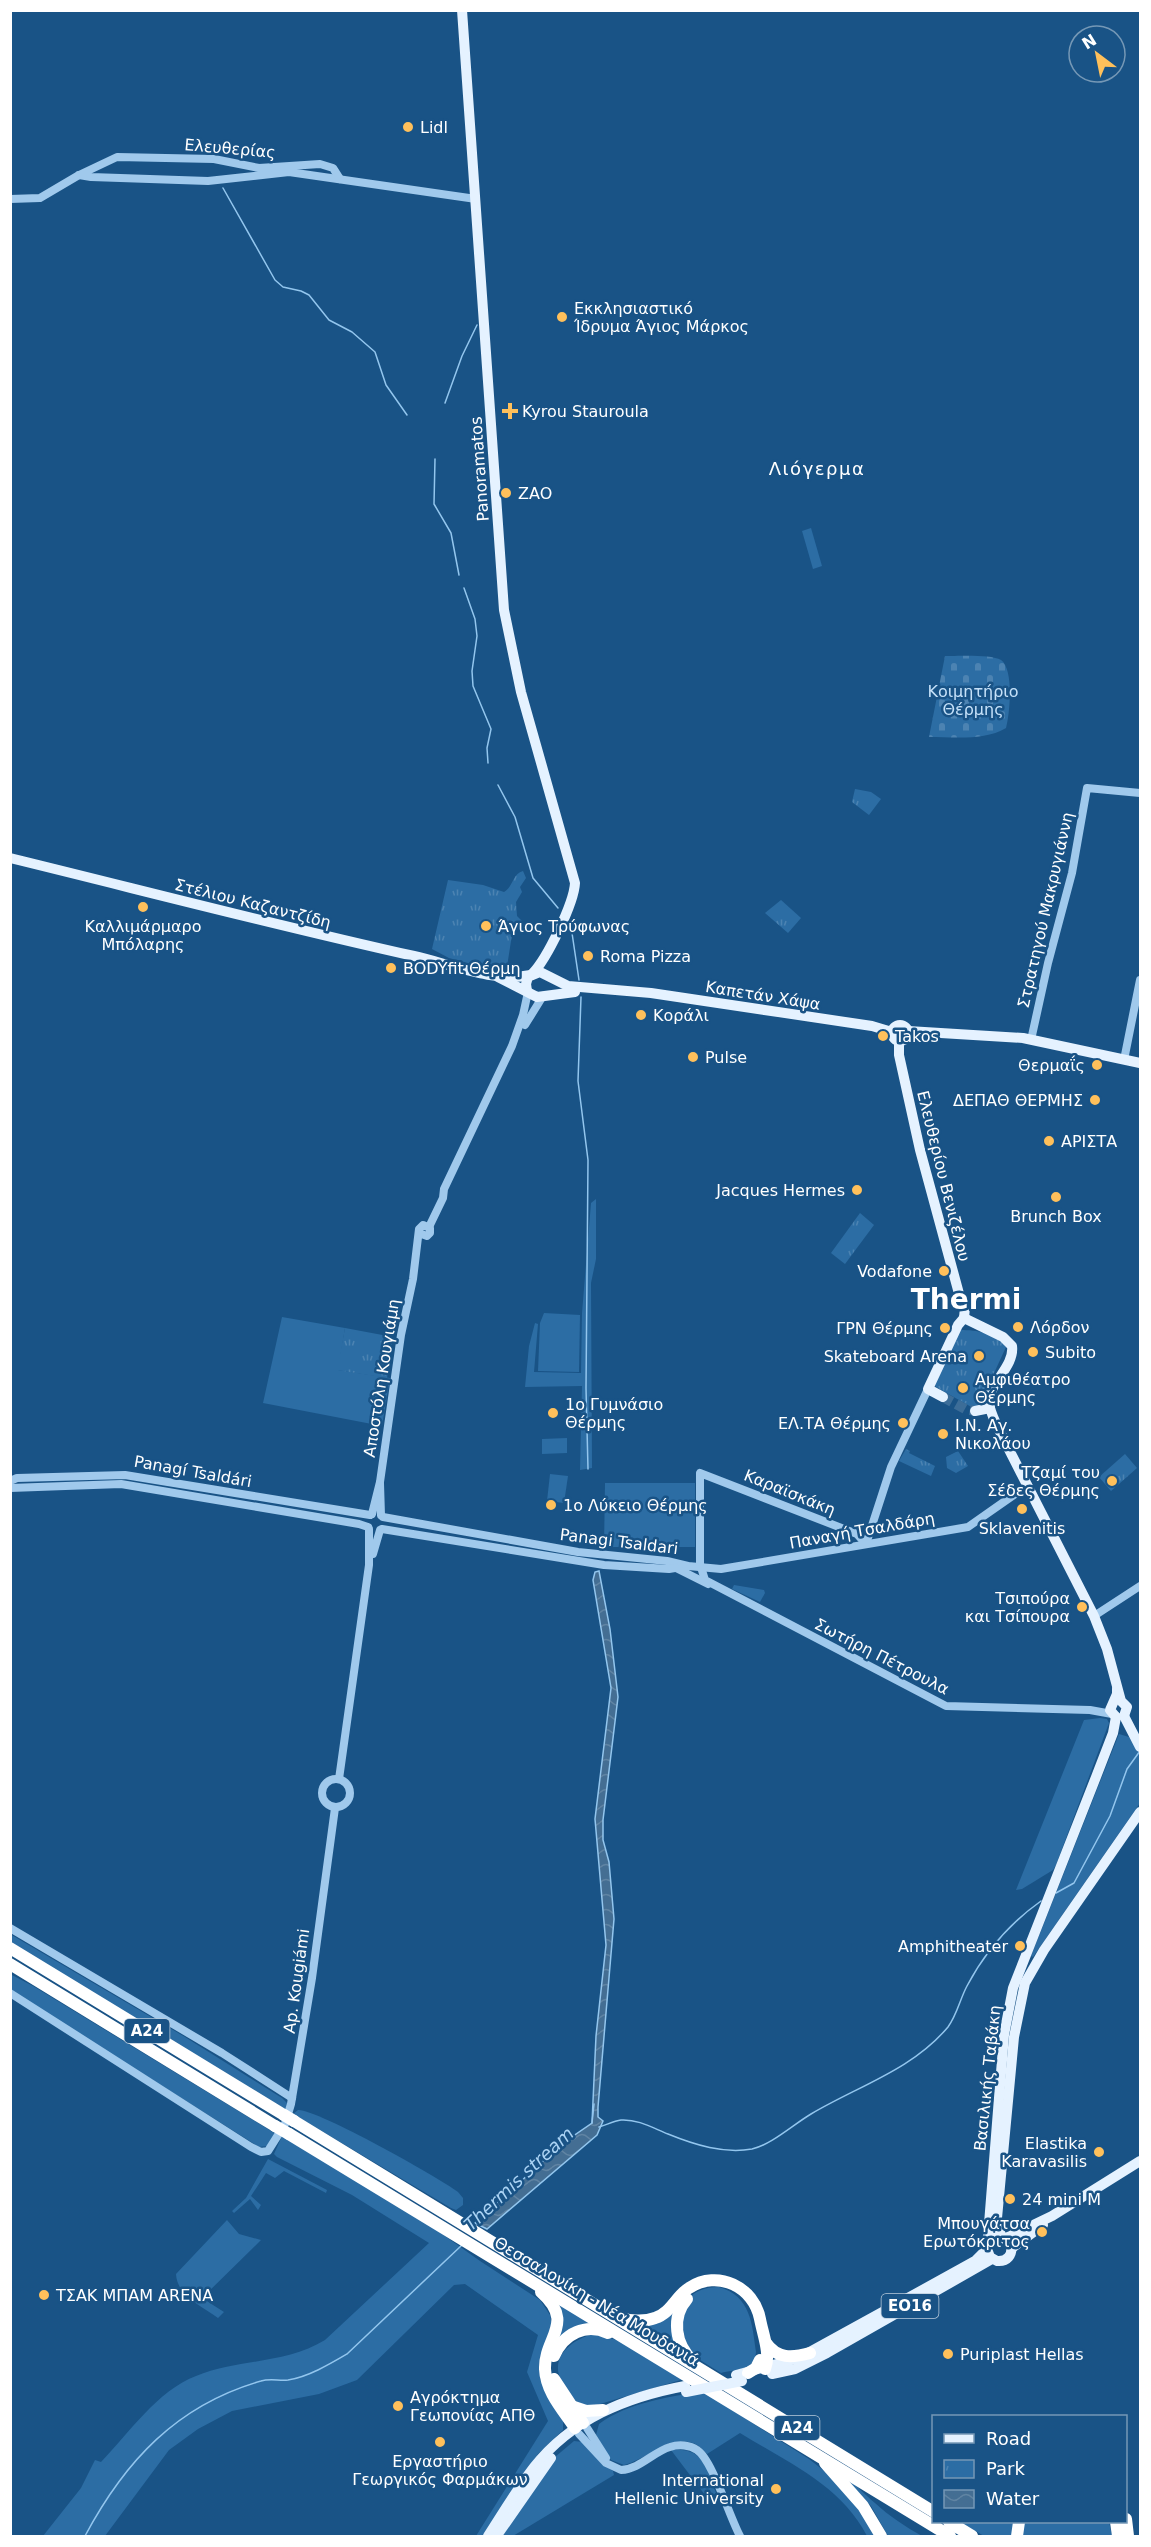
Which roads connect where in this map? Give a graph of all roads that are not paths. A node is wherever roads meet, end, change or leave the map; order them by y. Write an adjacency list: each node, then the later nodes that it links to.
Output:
1 (462, 10): 5 (main road, Panoramatos)
2 (79, 175): 3 (street, Ελευθερίας); 3 (street, Ελευθερίας); 4 (street, Ελευθερίας)
3 (340, 179): 5 (street, Ελευθερίας)
4 (10, 199)
5 (476, 199): 8 (main road, Panoramatos)
6 (1140, 793): 17 (street, Στρατηγού Μακρυγιάννη)
7 (10, 858): 9 (main road, Στέλιου Καζαντζίδη)
8 (565, 915): 10 (main road, Panoramatos); 11 (main road, Panoramatos)
9 (489, 973): 10 (main road, Στέλιου Καζαντζίδη); 14 (main road, Στέλιου Καζαντζίδη)
10 (532, 974): 11 (main road); 14 (main road)
11 (549, 976): 13 (main road); 15 (main road)
12 (1140, 980): 19 (street)
13 (579, 989): 15 (main road); 16 (main road, Καπετάν Χάψα)
14 (528, 991): 15 (main road); 18 (street, Αποστόλη Κουγιάμη)
15 (544, 996): 18 (street, Αποστόλη Κουγιάμη)
16 (896, 1036): 17 (main road, Καπετάν Χάψα); 21 (main road, Ελευθερίου Βενιζέλου)
17 (1031, 1040): 19 (main road)
18 (512, 1046): 29 (street, Αποστόλη Κουγιάμη)
19 (1124, 1060): 20 (main road)
20 (1140, 1063)
21 (964, 1318): 22 (main road); 24 (main road)
22 (928, 1389): 23 (main road); 32 (street)
23 (943, 1397)
24 (990, 1408): 25 (main road); 27 (main road)
25 (975, 1411)
26 (10, 1481): 29 (street, Panagí Tsaldári)
27 (1028, 1485): 32 (street, Παναγή Τσαλδάρη); 39 (main road)
28 (10, 1488): 30 (street, Panagí Tsaldári)
29 (376, 1515): 30 (street); 31 (street); 34 (street, Panagi Tsaldari)
30 (369, 1528): 31 (street, Panagí Tsaldári); 33 (street)
31 (381, 1529): 33 (street); 35 (street, Panagi Tsaldari)
32 (866, 1544): 36 (street, Παναγή Τσαλδάρη); 36 (street, Καραϊσκάκη)
33 (369, 1565): 42 (street)
34 (688, 1566): 35 (street, Panagi Tsaldari); 36 (street, Παναγή Τσαλδάρη)
35 (676, 1568): 37 (street, Σωτήρη Πέτρουλα)
36 (701, 1568): 37 (street)
37 (709, 1584): 40 (street, Σωτήρη Πέτρουλα)
38 (1140, 1586): 39 (street)
39 (1094, 1616): 40 (main road)
40 (1116, 1709): 41 (main road); 49 (main road, Βασιλικής Ταβάκη)
41 (1139, 1746)
42 (339, 1779): 43 (street); 43 (street)
43 (335, 1808): 50 (street, Ap. Kougiámi)
44 (1140, 1812): 49 (main road, Βασιλικής Ταβάκη)
45 (10, 1928): 51 (street)
46 (10, 1948): 59 (highway, Θεσσαλονίκη - Νέα Μουδανιά / Α24)
47 (10, 1964): 58 (highway, Θεσσαλονίκη - Νέα Μουδανιά / Α24, bridge)
48 (10, 1993): 52 (street, Ap. Kougiámi)
49 (1017, 1993): 55 (main road, Βασιλικής Ταβάκη); 57 (main road, Βασιλικής Ταβάκη)
50 (295, 2084): 51 (street); 52 (street, Ap. Kougiámi)
51 (285, 2092): 52 (street)
52 (292, 2098)
53 (1140, 2161): 54 (main road, ΕΟ16)
54 (1052, 2216): 55 (main road, ΕΟ16); 56 (main road, ΕΟ16)
55 (1003, 2237): 56 (main road); 57 (main road, ΕΟ16)
56 (1012, 2248): 57 (main road, ΕΟ16)
57 (989, 2251): 62 (main road, ΕΟ16); 63 (main road, ΕΟ16)
58 (507, 2265): 61 (highway, Θεσσαλονίκη - Νέα Μουδανιά / Α24); 69 (highway)
59 (598, 2309): 60 (highway); 64 (highway, Θεσσαλονίκη - Νέα Μουδανιά / Α24)
60 (764, 2339): 62 (highway); 63 (highway)
61 (636, 2344): 67 (highway); 70 (highway, Θεσσαλονίκη - Νέα Μουδανιά / Α24)
62 (810, 2353): 63 (main road, ΕΟ16)
63 (767, 2368): 64 (highway); 65 (main road, ΕΟ16); 65 (highway)
64 (705, 2372): 71 (highway, Θεσσαλονίκη - Νέα Μουδανιά / Α24)
65 (745, 2377): 66 (main road, ΕΟ16)
66 (685, 2389): 68 (main road, ΕΟ16); 69 (main road, ΕΟ16)
67 (571, 2406): 68 (highway); 69 (highway)
68 (603, 2410): 69 (main road, ΕΟ16)
69 (581, 2428): 75 (main road, ΕΟ16); 76 (main road, ΕΟ16); 77 (street)
70 (814, 2451): 78 (highway); 79 (highway, Θεσσαλονίκη - Νέα Μουδανιά / Α24)
71 (890, 2484): 72 (highway); 73 (highway, Θεσσαλονίκη - Νέα Μουδανιά / Α24)
72 (932, 2500)
73 (932, 2511)
74 (951, 2523): 80 (highway)
75 (488, 2536)
76 (496, 2536)
77 (740, 2536)
78 (881, 2536)
79 (950, 2536)
80 (972, 2536)

